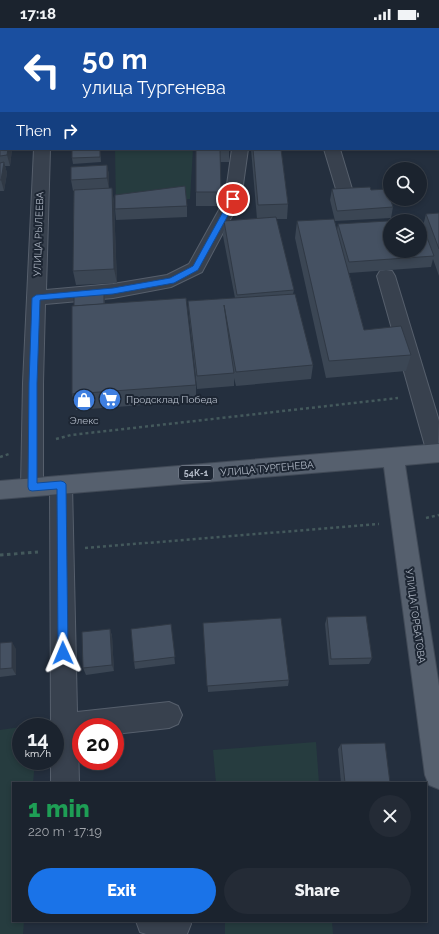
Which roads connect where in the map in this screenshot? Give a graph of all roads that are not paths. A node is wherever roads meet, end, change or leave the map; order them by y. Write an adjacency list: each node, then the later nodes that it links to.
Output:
1 (42, 150): 6 (street, УЛИЦА РЫЛЕЕВА)
2 (240, 150): 6 (street)
3 (332, 150): 4 (street)
4 (344, 189)
5 (386, 276): 7 (street)
6 (36, 298): 10 (street, УЛИЦА РЫЛЕЕВА)
7 (438, 453): 8 (main road, УЛИЦА ТУРГЕНЕВА)
8 (393, 457): 9 (main road, УЛИЦА ТУРГЕНЕВА / 54К-1); 15 (main road, УЛИЦА ГОРБАТОВА)
9 (61, 484): 10 (main road, УЛИЦА ТУРГЕНЕВА / 54К-1); 13 (street)
10 (32, 487): 11 (main road, УЛИЦА ТУРГЕНЕВА / 54К-1)
11 (0, 490)
12 (169, 715): 14 (street)
13 (64, 718)
14 (64, 726): 16 (street)
15 (439, 775)
16 (66, 782)

